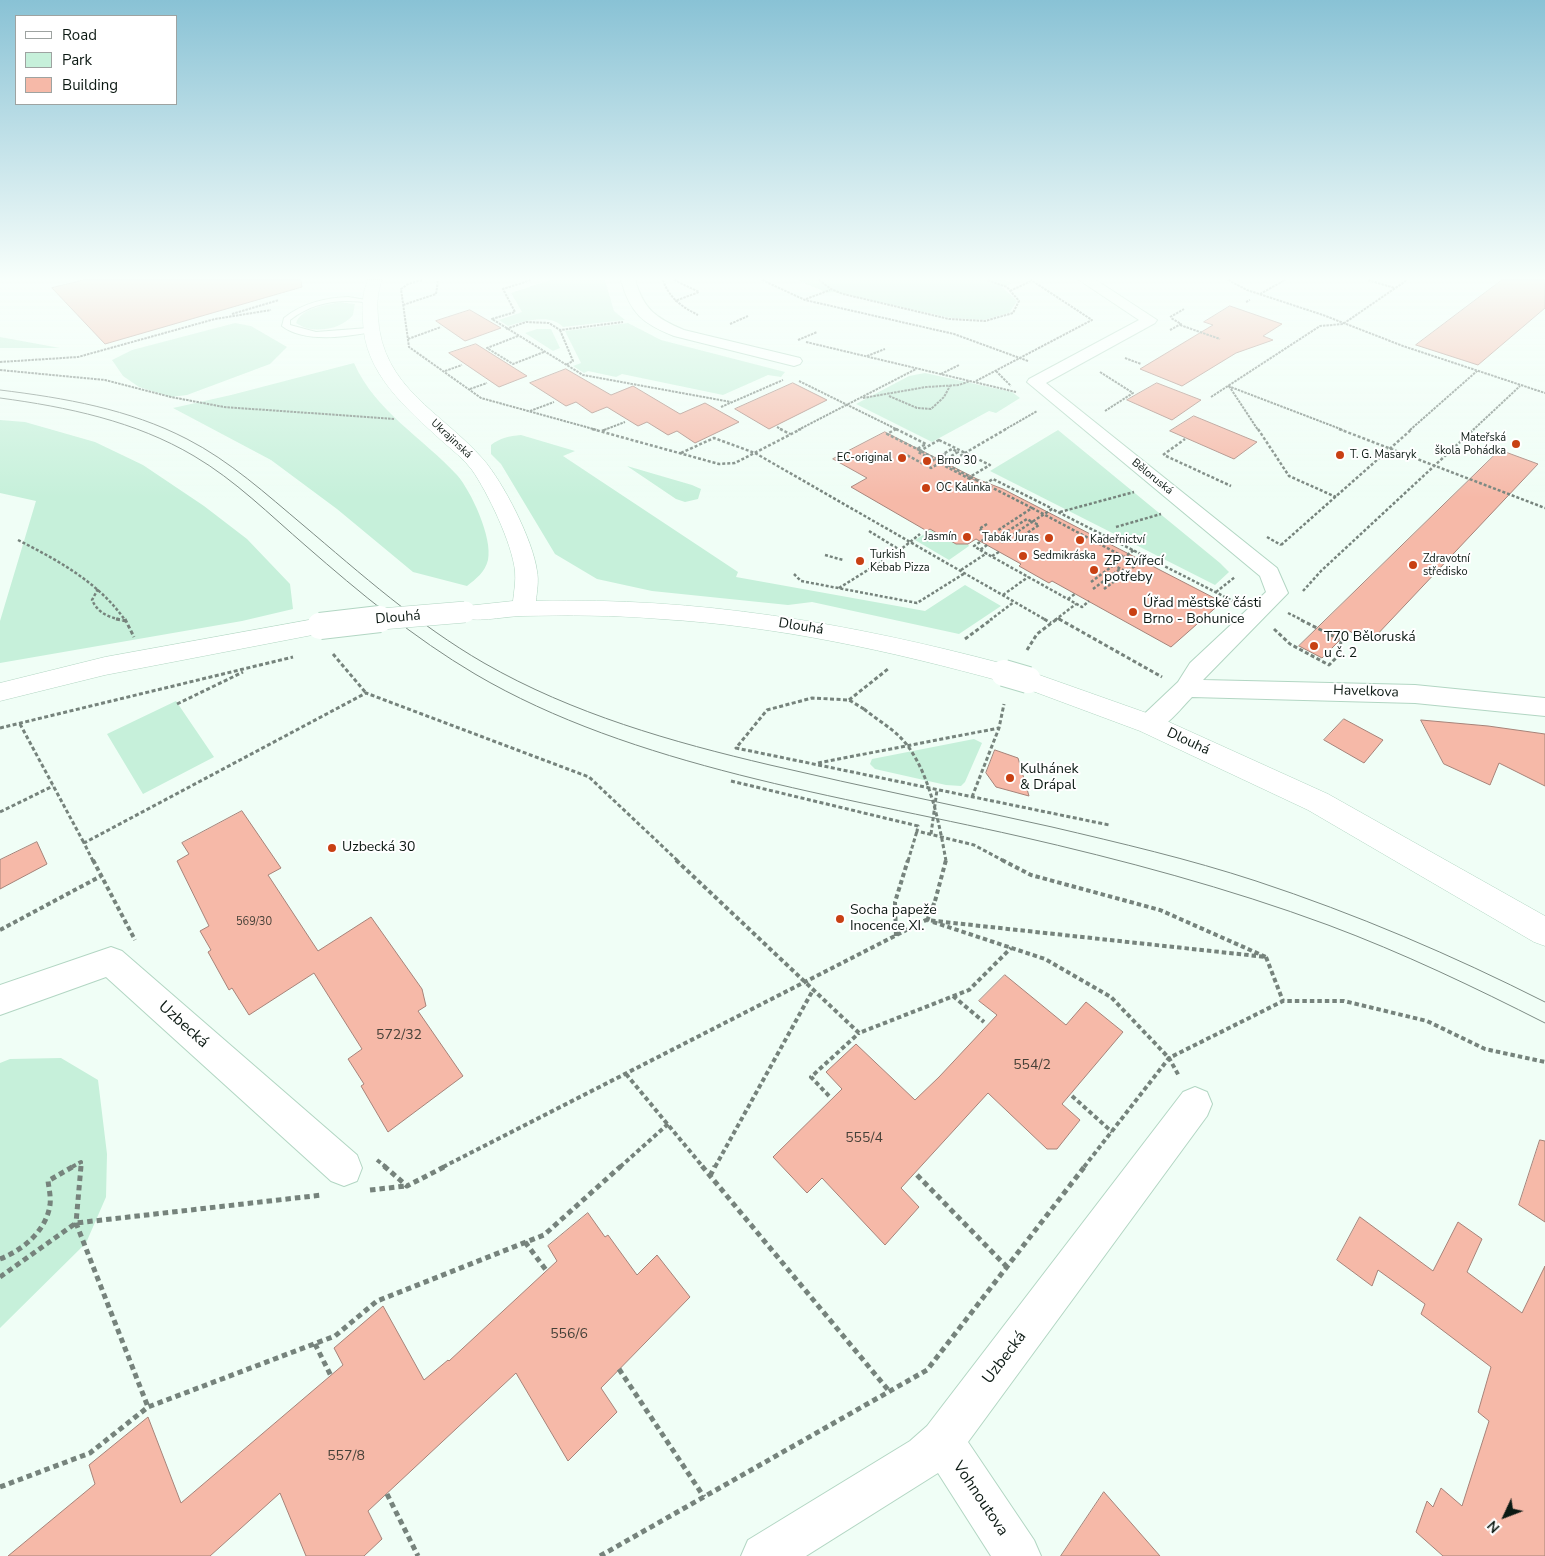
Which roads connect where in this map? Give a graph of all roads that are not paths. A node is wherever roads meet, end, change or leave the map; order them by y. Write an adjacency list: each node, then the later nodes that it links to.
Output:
1 (375, 353): 5 (street, Ukrajinská)
2 (760, 353): 4 (street)
3 (1089, 353): 6 (street, Běloruská)
4 (794, 361)
5 (524, 607): 7 (street, Dlouhá, bridge); 9 (street, Dlouhá)
6 (1186, 688): 8 (street, Havelkova); 9 (street, Běloruská)
7 (0, 692)
8 (1545, 707)
9 (1148, 724): 10 (street, Dlouhá)
10 (1545, 932)
11 (0, 1000): 13 (street, Uzbecká)
12 (1195, 1104): 14 (street, Uzbecká)
13 (348, 1173)
14 (942, 1441): 15 (street, Uzbecká); 16 (street, Vohnoutova)
15 (764, 1556)
16 (1018, 1556)

